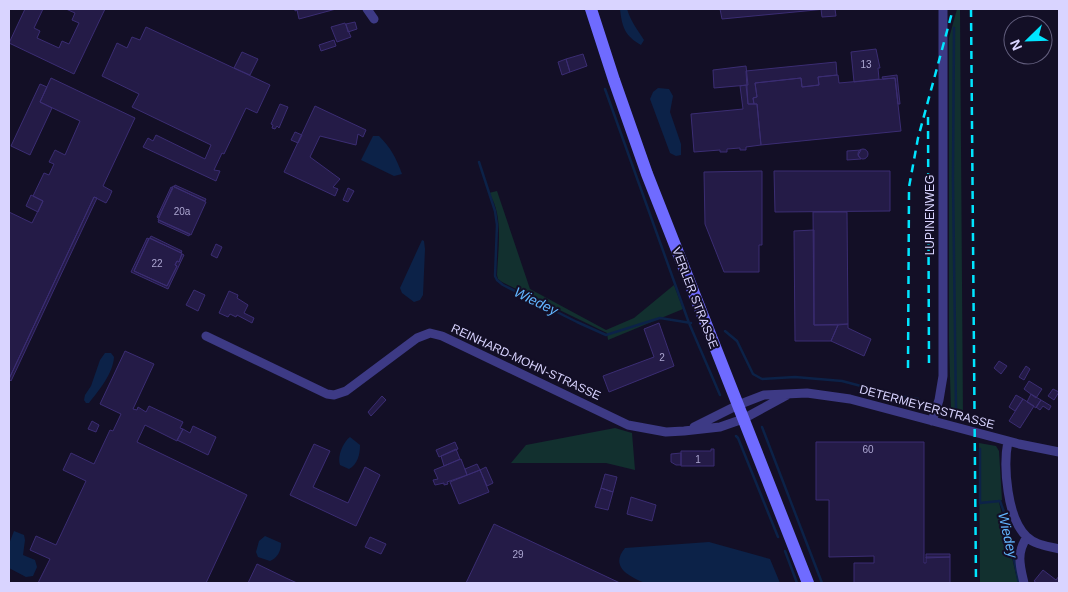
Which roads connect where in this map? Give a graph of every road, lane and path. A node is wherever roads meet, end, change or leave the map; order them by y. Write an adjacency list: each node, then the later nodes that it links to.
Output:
1 (367, 9): 4 (street)
2 (591, 9): 7 (main road, VERLER STRASSE)
3 (943, 9): 9 (street, LUPINENWEG)
4 (374, 19)
5 (206, 336): 10 (street, REINHARD-MOHN-STRASSE)
6 (787, 395): 7 (street, DETERMEYERSTRASSE); 8 (street, DETERMEYERSTRASSE); 9 (street, DETERMEYERSTRASSE)
7 (738, 405): 8 (main road, VERLER STRASSE); 10 (street, REINHARD-MOHN-STRASSE)
8 (743, 418): 10 (street, REINHARD-MOHN-STRASSE); 15 (main road, VERLER STRASSE)
9 (932, 421): 11 (street, DETERMEYERSTRASSE)
10 (684, 431)
11 (1008, 441): 12 (street, DETERMEYERSTRASSE); 13 (street)
12 (1059, 452)
13 (1027, 537): 14 (street); 16 (street)
14 (1059, 549)
15 (808, 583)
16 (1024, 583)

